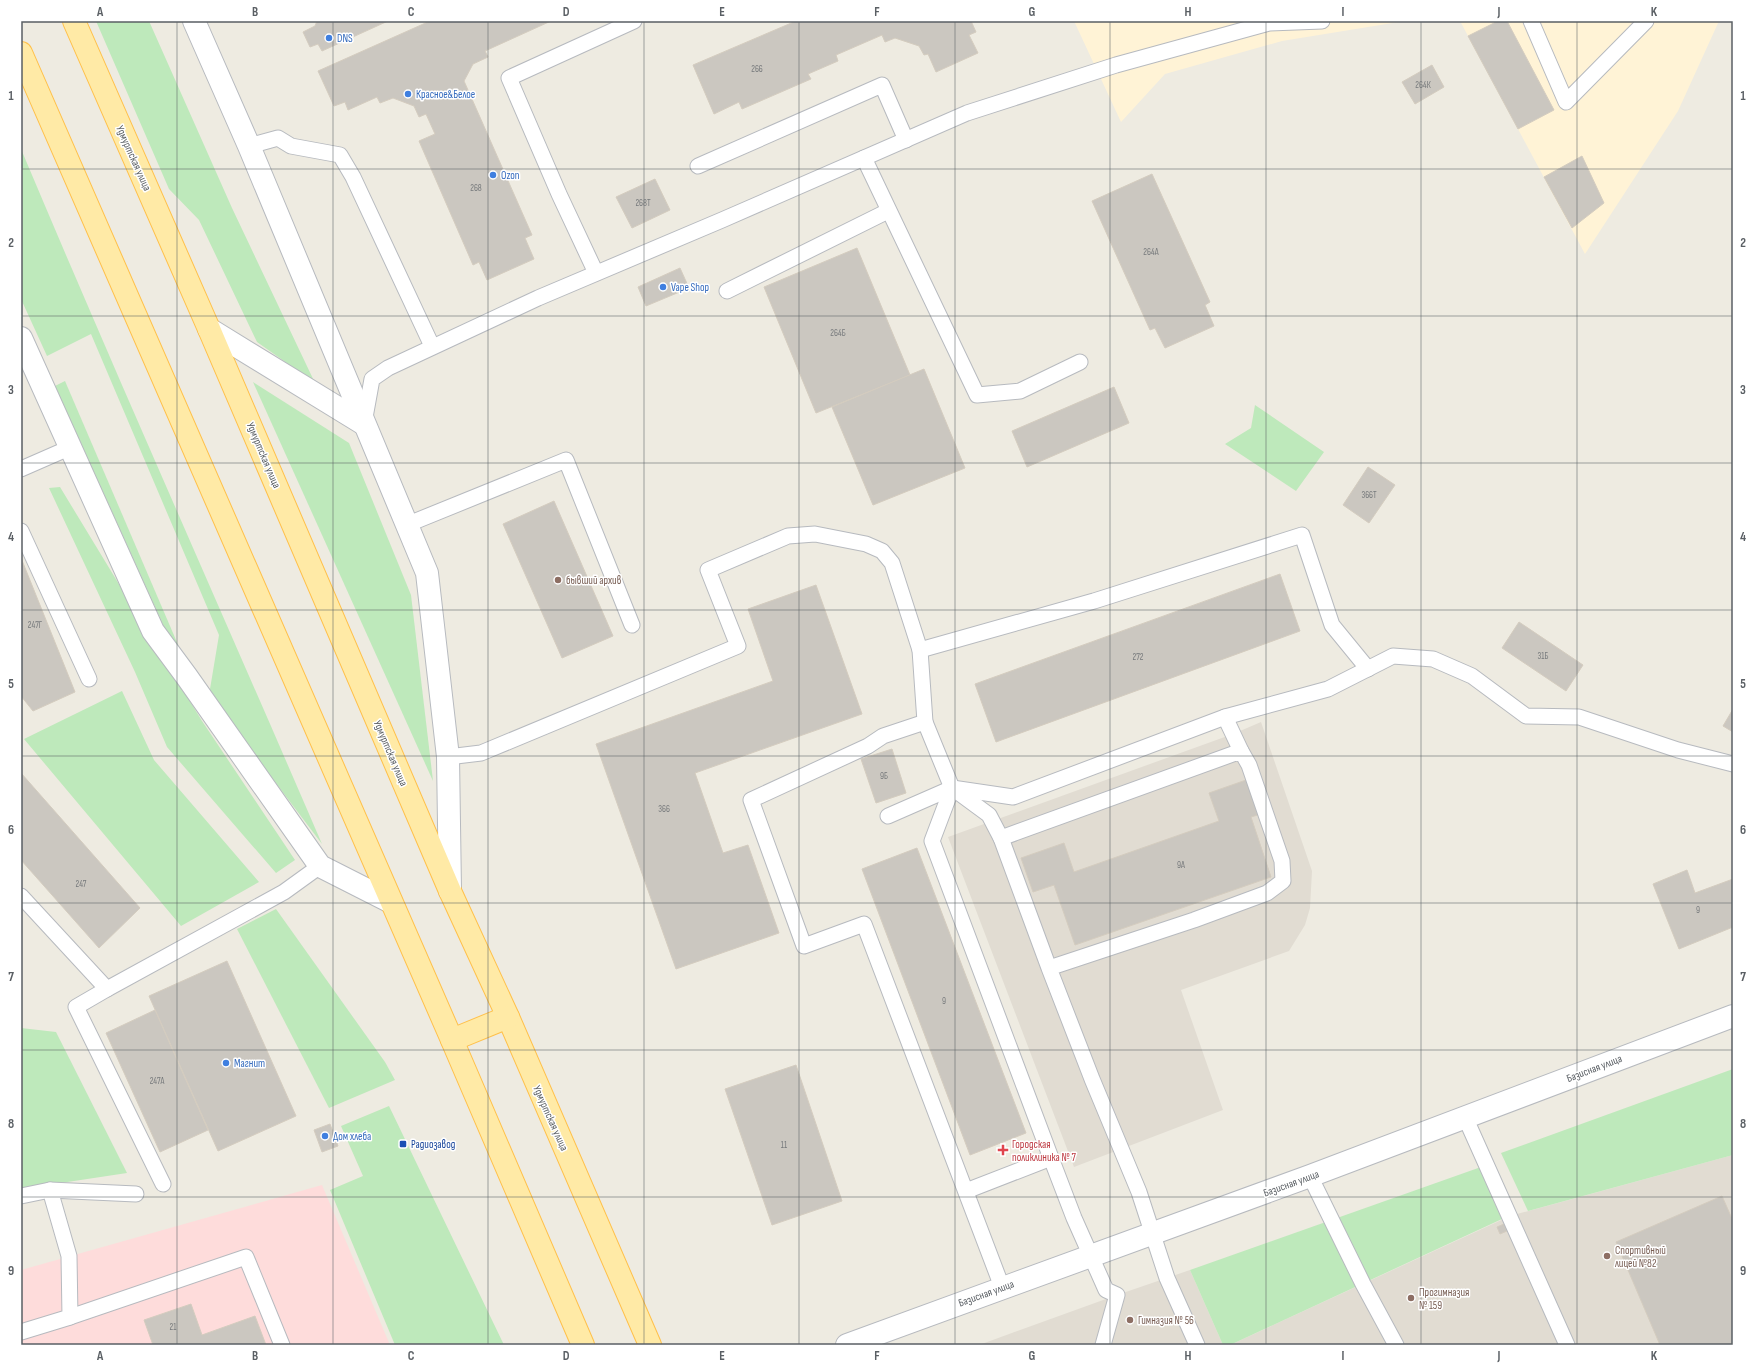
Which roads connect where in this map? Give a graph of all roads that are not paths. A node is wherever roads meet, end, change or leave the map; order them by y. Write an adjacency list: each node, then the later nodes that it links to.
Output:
1 (74, 21): 15 (main road, Удмуртская улица)
2 (194, 21): 9 (street, Удмуртская улица)
3 (634, 21): 13 (lane)
4 (1322, 21): 8 (lane)
5 (1532, 21): 6 (lane)
6 (1646, 21)
7 (21, 53): 39 (main road)
8 (906, 140): 10 (lane); 11 (lane)
9 (250, 146): 17 (lane); 19 (street, Удмуртская улица)
10 (864, 158): 12 (lane); 13 (lane)
11 (698, 166)
12 (888, 211): 14 (lane); 18 (lane)
13 (596, 272): 17 (lane)
14 (728, 291)
15 (209, 329): 19 (street); 37 (main road, Удмуртская улица)
16 (21, 338): 20 (street)
17 (432, 346): 19 (lane)
18 (1080, 362)
19 (364, 424): 22 (street, Удмуртская улица)
20 (69, 448): 21 (lane); 36 (street)
21 (21, 469)
22 (406, 525): 24 (lane); 31 (street, Удмуртская улица)
23 (21, 531): 27 (lane)
24 (632, 625)
25 (920, 650): 26 (lane); 29 (lane); 31 (lane)
26 (1368, 669): 28 (lane); 32 (lane)
27 (89, 679)
28 (1225, 717): 30 (lane); 33 (lane)
29 (925, 722): 33 (lane); 50 (lane)
30 (1240, 750): 35 (lane); 40 (lane)
31 (448, 757): 37 (street, Удмуртская улица)
32 (1733, 764)
33 (952, 788): 34 (lane); 35 (lane); 46 (lane)
34 (888, 816)
35 (1001, 838): 40 (lane)
36 (320, 866): 39 (street); 41 (lane)
37 (450, 891): 43 (main road, Удмуртская улица)
38 (21, 896): 41 (lane)
39 (391, 902): 44 (main road)
40 (1049, 968): 53 (lane)
41 (107, 989): 48 (lane)
42 (1733, 1016): 45 (street, Базисная улица)
43 (508, 1017): 44 (main road); 60 (main road, Удмуртская улица)
44 (452, 1040): 59 (main road)
45 (1465, 1117): 47 (street, Базисная улица); 65 (lane)
46 (1051, 1158): 50 (lane); 54 (lane)
47 (1310, 1176): 53 (street, Базисная улица); 64 (lane)
48 (163, 1184)
49 (50, 1190): 51 (lane); 52 (lane); 56 (lane)
50 (966, 1191): 55 (lane)
51 (136, 1194)
52 (21, 1196)
53 (1153, 1233): 54 (street, Базисная улица); 63 (lane)
54 (1091, 1256): 55 (street, Базисная улица); 62 (lane)
55 (1002, 1287): 61 (street, Базисная улица)
56 (70, 1317): 57 (lane); 58 (lane)
57 (21, 1332)
58 (282, 1345)
59 (583, 1345)
60 (650, 1345)
61 (847, 1345)
62 (1103, 1345)
63 (1198, 1345)
64 (1396, 1345)
65 (1567, 1345)

